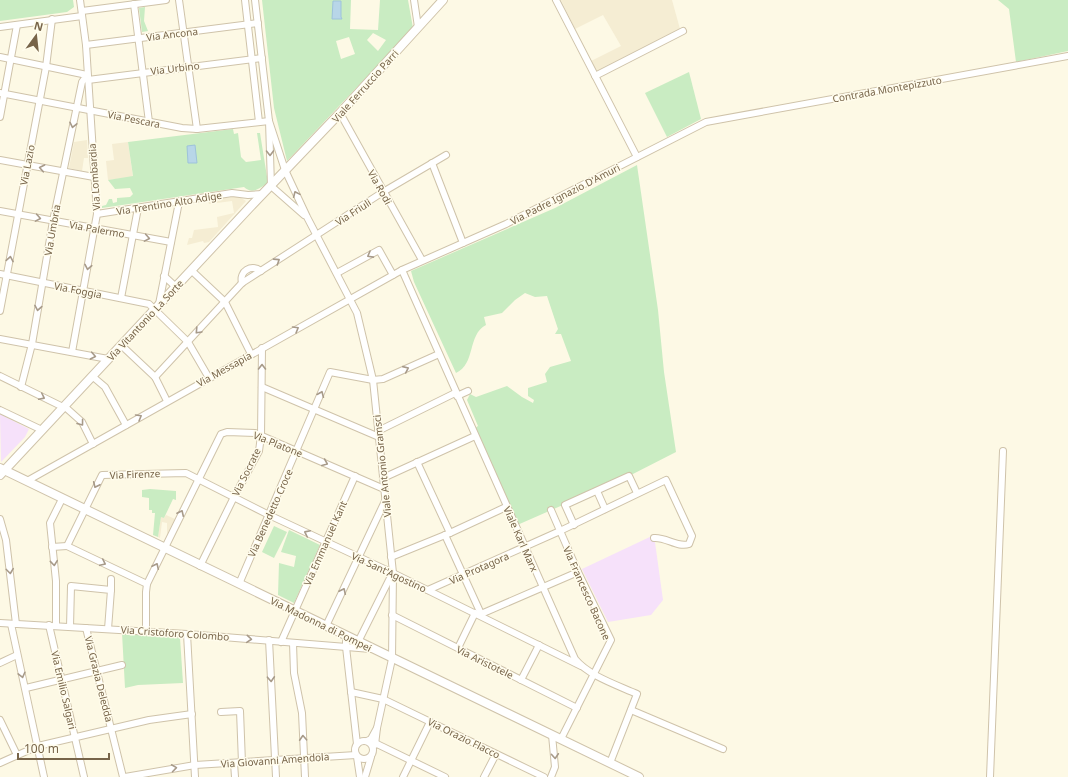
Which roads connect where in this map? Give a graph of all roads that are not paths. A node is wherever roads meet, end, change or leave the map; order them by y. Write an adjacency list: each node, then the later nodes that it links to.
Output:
1 (80, 0): 10 (street, Via Lombardia)
2 (166, 0): 9 (street)
3 (179, 0): 18 (street)
4 (245, 0): 13 (street)
5 (254, 0): 12 (street, Viale Antonio Gramsci)
6 (414, 0): 16 (street)
7 (443, 0): 16 (street, Viale Ferruccio Parri)
8 (556, 0): 29 (street)
9 (134, 4): 10 (street); 19 (street)
10 (82, 13): 11 (street); 20 (street, Via Lombardia)
11 (52, 19): 14 (street); 27 (street, Via Lazio)
12 (258, 23): 13 (street, Via Ancona); 23 (street, Viale Antonio Gramsci)
13 (249, 24): 18 (street, Via Ancona); 25 (street)
14 (18, 25): 15 (street); 24 (street)
15 (0, 27)
16 (418, 27): 35 (street, Viale Ferruccio Parri)
17 (683, 31): 29 (street)
18 (183, 32): 19 (street, Via Ancona); 26 (street)
19 (138, 38): 20 (street, Via Ancona); 28 (street)
20 (86, 45): 30 (street, Via Lombardia)
21 (1068, 56): 40 (street, Contrada Montepizzuto)
22 (0, 57): 24 (street, Via Urbino)
23 (262, 58): 25 (street, Via Urbino); 37 (street, Viale Antonio Gramsci)
24 (11, 59): 27 (street, Via Urbino); 31 (street)
25 (252, 59): 26 (street, Via Urbino); 39 (street)
26 (188, 66): 28 (street, Via Urbino); 41 (street)
27 (46, 67): 30 (street, Via Urbino); 32 (street, Via Lazio)
28 (144, 72): 30 (street, Via Urbino); 38 (street)
29 (595, 76): 43 (street)
30 (87, 77): 33 (street, Via Umbria); 34 (street, Via Lombardia)
31 (2, 94): 32 (street, Via Pescara); 36 (street)
32 (39, 100): 33 (street, Via Pescara); 46 (street, Via Lazio)
33 (77, 107): 34 (street, Via Pescara); 48 (street, Via Umbria, one-way to 48)
34 (90, 110): 38 (street, Via Pescara); 49 (street, Via Lombardia)
35 (340, 113): 47 (street, Viale Ferruccio Parri); 51 (street, Via Rodi)
36 (0, 117)
37 (269, 121): 39 (street, Via Pescara); 47 (street, Viale Antonio Gramsci); 50 (street, Viale Antonio Gramsci, one-way to 50)
38 (149, 122): 41 (street, Via Pescara)
39 (259, 122): 41 (street, Via Pescara)
40 (706, 122): 43 (street, Via Padre Ignazio D'Amuri)
41 (197, 129)
42 (446, 155): 45 (street, Via Friuli)
43 (637, 157): 66 (street, Via Padre Ignazio D'Amuri)
44 (0, 160): 46 (street)
45 (432, 163): 51 (street, Via Friuli); 66 (street)
46 (27, 165): 48 (street, one-way to 46); 58 (street, Via Lazio)
47 (285, 170): 50 (street, Via Vitantonio La Sorte); 60 (street, Viale Antonio Gramsci, one-way to 47)
48 (63, 172): 49 (street); 61 (street, Via Umbria)
49 (94, 178): 59 (street, Via Lombardia)
50 (271, 186): 53 (street, Via Vitantonio La Sorte); 60 (street, Viale Antonio Gramsci)
51 (383, 192): 64 (street, Via Friuli); 67 (street, Via Rodi)
52 (241, 193): 53 (street, Via Trentino Alto Adige); 54 (street, Via Trentino Alto Adige); 55 (street)
53 (263, 194): 55 (street, Via Vitantonio La Sorte)
54 (179, 202): 56 (street, Via Trentino Alto Adige); 65 (street)
55 (252, 204): 68 (street, Via Vitantonio La Sorte)
56 (138, 208): 59 (street, Via Trentino Alto Adige); 63 (street)
57 (0, 211): 58 (street, Via Palermo)
58 (18, 214): 61 (street, Via Palermo, one-way to 61); 74 (street, Via Lazio, one-way to 58)
59 (97, 214): 62 (street, Via Lombardia)
60 (307, 217): 64 (street, Viale Antonio Gramsci)
61 (53, 221): 62 (street, Via Palermo); 76 (street, Via Umbria)
62 (95, 228): 63 (street, Via Palermo); 79 (street, Via Lombardia, one-way to 79)
63 (133, 235): 65 (street, Via Palermo, one-way to 65); 80 (street)
64 (317, 235): 70 (street, Via Friuli, one-way to 64); 71 (street, Viale Antonio Gramsci)
65 (171, 242): 75 (street)
66 (463, 243): 67 (street, Via Padre Ignazio D'Amuri)
67 (422, 260): 69 (street, Via Messapia)
68 (191, 270): 78 (street, Via Vitantonio La Sorte); 82 (street)
69 (402, 270): 73 (street, Via Messapia); 92 (street, Viale Karl Marx)
70 (261, 271): 77 (street, Via Friuli); 77 (street, Via Friuli)
71 (337, 273): 73 (street, one-way to 71); 81 (street, Viale Antonio Gramsci)
72 (0, 274): 74 (street, Via Foggia)
73 (393, 275): 81 (street, Via Messapia)
74 (7, 276): 76 (street, Via Foggia); 84 (street, Via Lazio)
75 (164, 276): 78 (street); 83 (street)
76 (42, 283): 79 (street, Via Foggia); 87 (street, Via Umbria, one-way to 87)
77 (242, 284): 82 (street, Via Friuli)
78 (176, 287): 83 (street, Via Vitantonio La Sorte)
79 (83, 291): 80 (street, Via Foggia); 90 (street, Via Lombardia)
80 (121, 298): 83 (street, Via Foggia)
81 (350, 298): 89 (street, Via Messapia, one-way to 81); 98 (street, Viale Antonio Gramsci)
82 (225, 302): 86 (street, Via Friuli, one-way to 86); 91 (street)
83 (157, 306): 86 (street); 88 (street, Via Vitantonio La Sorte)
84 (0, 311)
85 (0, 339): 87 (street)
86 (188, 342): 96 (street, Via Friuli); 97 (street)
87 (32, 344): 90 (street); 99 (street, Via Umbria)
88 (121, 345): 93 (street, Via Vitantonio La Sorte); 96 (street)
89 (262, 348): 91 (street, Via Messapia); 100 (street, Via Socrate, one-way to 89)
90 (72, 352): 93 (street, one-way to 93)
91 (251, 354): 97 (street, Via Messapia)
92 (439, 354): 98 (street, one-way to 92); 102 (street, Viale Karl Marx)
93 (108, 359): 95 (street, Via Vitantonio La Sorte)
94 (0, 376): 99 (street)
95 (92, 376): 104 (street, Via Vitantonio La Sorte); 107 (street)
96 (155, 377): 103 (street)
97 (209, 378): 103 (street, Via Messapia)
98 (373, 380): 106 (street, Via Benedetto Croce, one-way to 98); 109 (street, Viale Antonio Gramsci)
99 (21, 387): 104 (street, one-way to 104)
100 (262, 387): 106 (street); 110 (street, Via Socrate)
101 (468, 391): 102 (street)
102 (456, 394): 109 (street); 111 (street, Viale Karl Marx)
103 (168, 401): 107 (street, Via Messapia, one-way to 103)
104 (64, 406): 108 (street, Via Vitantonio La Sorte); 112 (street, one-way to 112)
105 (0, 410): 108 (street)
106 (314, 410): 109 (street); 113 (street, Via Benedetto Croce)
107 (126, 425): 112 (street, Via Messapia)
108 (42, 430): 116 (street, Via Vitantonio La Sorte)
109 (378, 434): 118 (street, Viale Antonio Gramsci)
110 (261, 436): 113 (street, Via Platone); 119 (street, Via Platone); 124 (street, Via Socrate)
111 (475, 436): 115 (street); 127 (street, Viale Karl Marx)
112 (93, 444): 120 (street, Via Messapia)
113 (297, 451): 117 (street, Via Platone, one-way to 117); 131 (street, Via Benedetto Croce)
114 (1003, 451): 229 (street)
115 (417, 462): 118 (street); 135 (street)
116 (1, 471): 120 (street, Via Madonna di Pompei)
117 (355, 476): 121 (street, Via Platone); 138 (street, Via Emmanuel Kant)
118 (383, 478): 121 (street, Viale Antonio Gramsci)
119 (198, 479): 124 (street, Via Sant'Agostino); 128 (street, Via Firenze, one-way to 128); 142 (street, Via Platone, one-way to 119)
120 (27, 481): 125 (street, Via Madonna di Pompei)
121 (384, 489): 126 (street, Viale Antonio Gramsci)
122 (597, 491): 123 (street); 129 (street); 133 (street)
123 (637, 493): 129 (street, Via Protagora); 136 (street, Via Protagora)
124 (234, 497): 131 (street, Via Sant'Agostino); 145 (street, Via Socrate)
125 (62, 498): 128 (street, Via Madonna di Pompei); 140 (street)
126 (386, 499): 143 (street); 144 (street, Viale Antonio Gramsci)
127 (506, 506): 135 (street); 141 (street, Viale Karl Marx)
128 (84, 509): 139 (street, Via Firenze); 142 (street, Via Madonna di Pompei)
129 (606, 509): 133 (street, Via Protagora)
130 (551, 510): 134 (street, Via Francesco Bacone)
131 (269, 515): 138 (street, Via Sant'Agostino, one-way to 131); 151 (street, Via Benedetto Croce)
132 (0, 519): 137 (street)
133 (574, 524): 134 (street, Via Protagora)
134 (560, 531): 141 (street, Via Protagora); 146 (street, Via Francesco Bacone)
135 (447, 534): 144 (street); 148 (street)
136 (654, 538)
137 (3, 541): 159 (street, one-way to 159)
138 (326, 543): 143 (street, Via Sant'Agostino); 155 (street, Via Emmanuel Kant)
139 (67, 546): 140 (street); 150 (street, one-way to 150)
140 (52, 547): 161 (street, one-way to 161)
141 (524, 547): 148 (street, Via Protagora); 152 (street, Viale Karl Marx)
142 (164, 548): 145 (street, Via Madonna di Pompei); 150 (street, Via Platone, one-way to 142)
143 (358, 557): 147 (street, Via Sant'Agostino); 162 (street, one-way to 143)
144 (391, 557): 147 (street, Viale Antonio Gramsci)
145 (200, 566): 151 (street, Via Madonna di Pompei)
146 (578, 572): 152 (street); 180 (street, Via Francesco Bacone)
147 (393, 573): 154 (street, Via Sant'Agostino); 157 (street, Viale Antonio Gramsci); 171 (street)
148 (463, 575): 154 (street, Via Protagora); 156 (street)
149 (111, 579): 153 (street)
150 (148, 584): 166 (street, Via Platone)
151 (239, 584): 155 (street, Via Madonna di Pompei)
152 (543, 587): 156 (street); 178 (street, Viale Karl Marx)
153 (111, 590): 163 (street); 165 (street)
154 (428, 590): 156 (street, Via Sant'Agostino)
155 (295, 611): 162 (street, Via Madonna di Pompei); 169 (street, Via Emmanuel Kant)
156 (480, 615): 172 (street, Via Sant'Agostino); 173 (street)
157 (392, 616): 173 (street, Via Aristotele); 175 (street, Viale Antonio Gramsci)
158 (0, 623): 159 (street, Via Cristoforo Colombo)
159 (14, 624): 160 (street, Via Cristoforo Colombo); 174 (street)
160 (49, 625): 161 (street, Via Cristoforo Colombo); 181 (street, Via Emilio Salgari)
161 (56, 626): 163 (street, Via Cristoforo Colombo)
162 (326, 626): 171 (street, Via Madonna di Pompei)
163 (70, 627): 164 (street, Via Cristoforo Colombo)
164 (86, 628): 165 (street, Via Cristoforo Colombo); 179 (street, Via Grazia Deledda)
165 (108, 629): 166 (street, Via Cristoforo Colombo)
166 (146, 631): 167 (street, Via Cristoforo Colombo)
167 (187, 634): 168 (street, Via Cristoforo Colombo, one-way to 168); 189 (street)
168 (269, 640): 169 (street, Via Cristoforo Colombo); 208 (street, one-way to 208)
169 (281, 642): 170 (street, Via Cristoforo Colombo)
170 (293, 643): 171 (street, Via Cristoforo Colombo); 206 (street, one-way to 170)
171 (352, 644): 175 (street, Via Madonna di Pompei); 184 (street)
172 (539, 645): 178 (street, Via Sant'Agostino); 182 (street)
173 (458, 648): 182 (street, Via Aristotele)
174 (17, 655): 176 (street); 183 (street, one-way to 183)
175 (392, 659): 185 (street, Viale Antonio Gramsci); 194 (street, Via Madonna di Pompei)
176 (0, 663)
177 (122, 665): 179 (street)
178 (581, 666): 180 (street, Viale Karl Marx)
179 (98, 670): 181 (street); 193 (street, Via Grazia Deledda)
180 (594, 674): 186 (street); 187 (street, Viale Karl Marx)
181 (61, 679): 183 (street); 195 (street, Via Emilio Salgari)
182 (522, 680): 186 (street, Via Aristotele)
183 (26, 688): 200 (street)
184 (351, 692): 185 (street, Via Orazio Flacco); 199 (street)
185 (383, 699): 191 (street, Via Orazio Flacco); 192 (street, Viale Antonio Gramsci)
186 (577, 708): 196 (street)
187 (631, 710): 201 (street); 212 (street)
188 (221, 712): 209 (street)
189 (192, 714): 193 (street); 213 (street)
190 (0, 720): 203 (street)
191 (430, 722): 202 (street, Via Orazio Flacco); 207 (street)
192 (376, 728): 197 (street, Viale Antonio Gramsci); 198 (street, Viale Antonio Gramsci)
193 (111, 729): 195 (street); 216 (street, Via Grazia Deledda)
194 (552, 735): 196 (street, Via Madonna di Pompei); 227 (street, one-way to 227)
195 (75, 737): 200 (street); 215 (street, Via Emilio Salgari)
196 (561, 739): 212 (street, Via Madonna di Pompei)
197 (367, 741): 199 (street); 204 (street)
198 (375, 743): 204 (street, Viale Antonio Gramsci); 207 (street)
199 (357, 744): 205 (street)
200 (38, 746): 203 (street); 214 (street)
201 (723, 749)
202 (496, 754): 225 (street); 226 (street, Via Orazio Flacco)
203 (17, 755): 210 (street)
204 (372, 755): 205 (street); 222 (street, Viale Antonio Gramsci)
205 (356, 756): 206 (street, Via Giovanni Amendola); 221 (street)
206 (304, 759): 208 (street, Via Giovanni Amendola); 220 (street)
207 (411, 760): 223 (street); 224 (street)
208 (275, 761): 209 (street, Via Giovanni Amendola); 219 (street)
209 (242, 762): 211 (street, Via Giovanni Amendola)
210 (0, 763)
211 (234, 763): 213 (street, Via Giovanni Amendola); 218 (street)
212 (610, 763): 228 (street, Via Madonna di Pompei)
213 (195, 765): 216 (street, Via Giovanni Amendola, one-way to 213); 217 (street)
214 (44, 777)
215 (84, 777)
216 (124, 777)
217 (195, 777)
218 (235, 777)
219 (276, 777)
220 (305, 777)
221 (360, 777)
222 (365, 777)
223 (403, 777)
224 (445, 777)
225 (484, 777)
226 (544, 777)
227 (551, 777)
228 (639, 777)
229 (990, 777)

